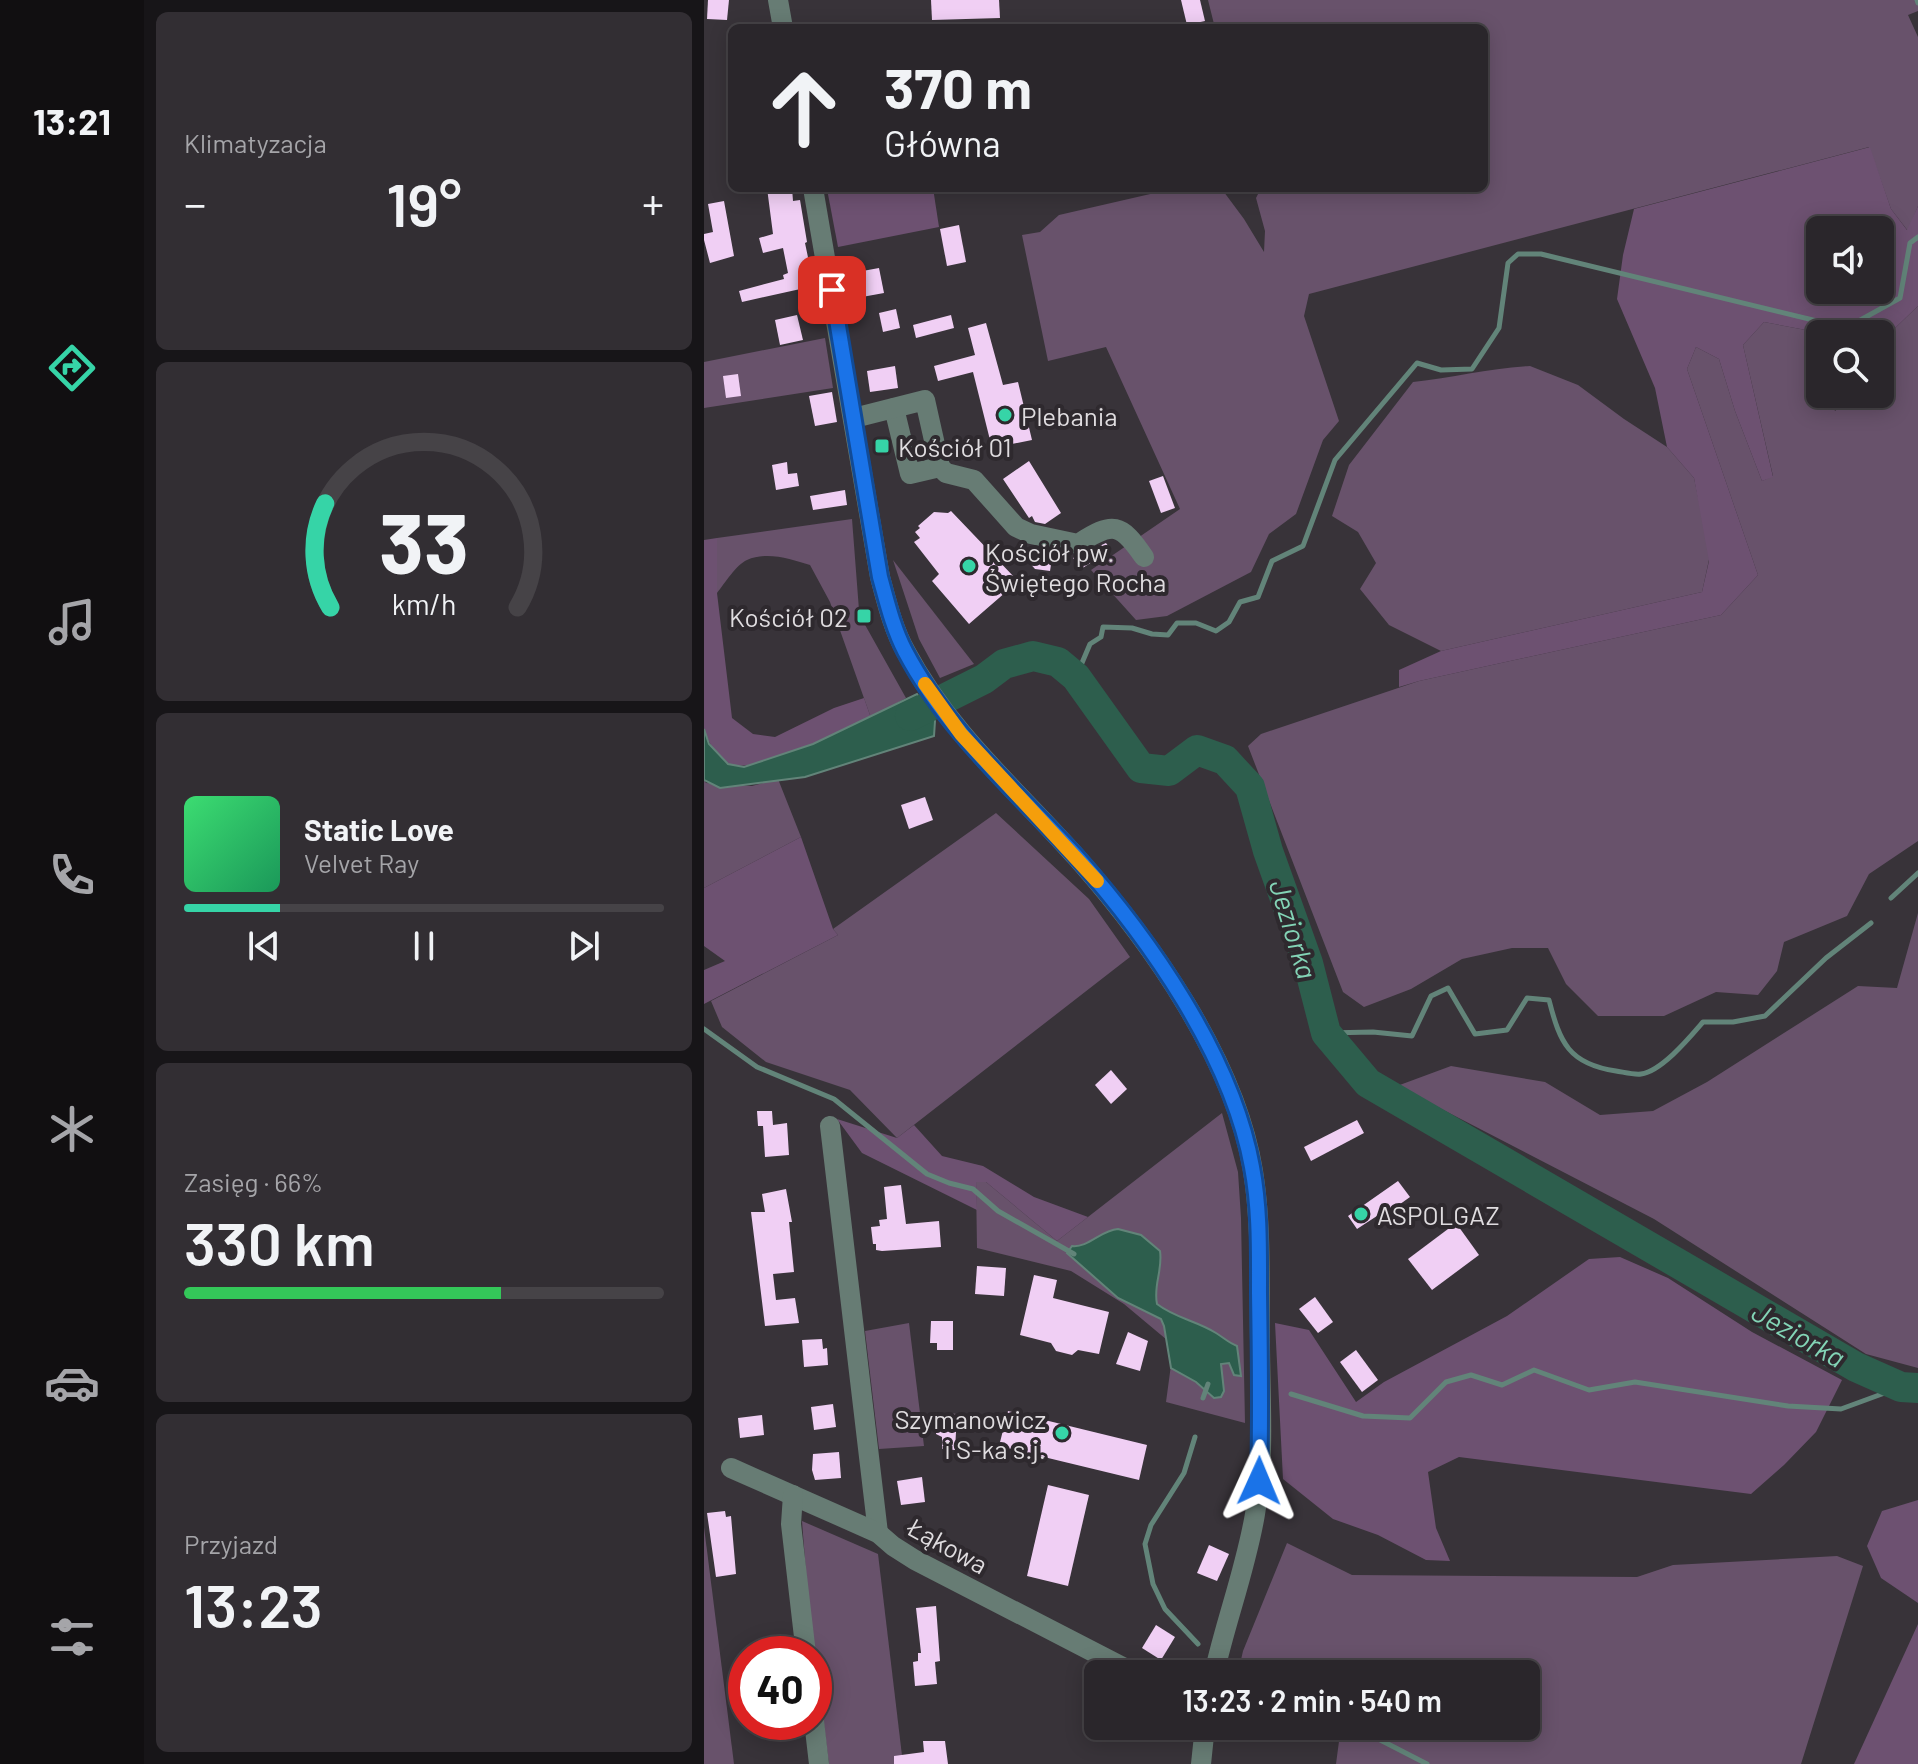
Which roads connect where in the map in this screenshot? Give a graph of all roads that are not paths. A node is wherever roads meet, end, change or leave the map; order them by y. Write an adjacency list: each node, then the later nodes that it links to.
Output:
1 (778, 0): 2 (street)
2 (782, 24)
3 (814, 192): 5 (street)
4 (894, 408): 5 (street); 6 (street); 6 (street)
5 (854, 418): 14 (street)
6 (940, 467): 7 (street)
7 (1144, 557)
8 (830, 1126): 11 (street)
9 (731, 1468): 10 (street, Łąkowa)
10 (793, 1495): 11 (street, Łąkowa); 12 (street)
11 (878, 1533): 13 (street, Łąkowa)
12 (804, 1636)
13 (1109, 1660)
14 (1218, 1660)
15 (816, 1740): 17 (street)
16 (1204, 1740): 18 (street)
17 (819, 1764)
18 (1201, 1764)

